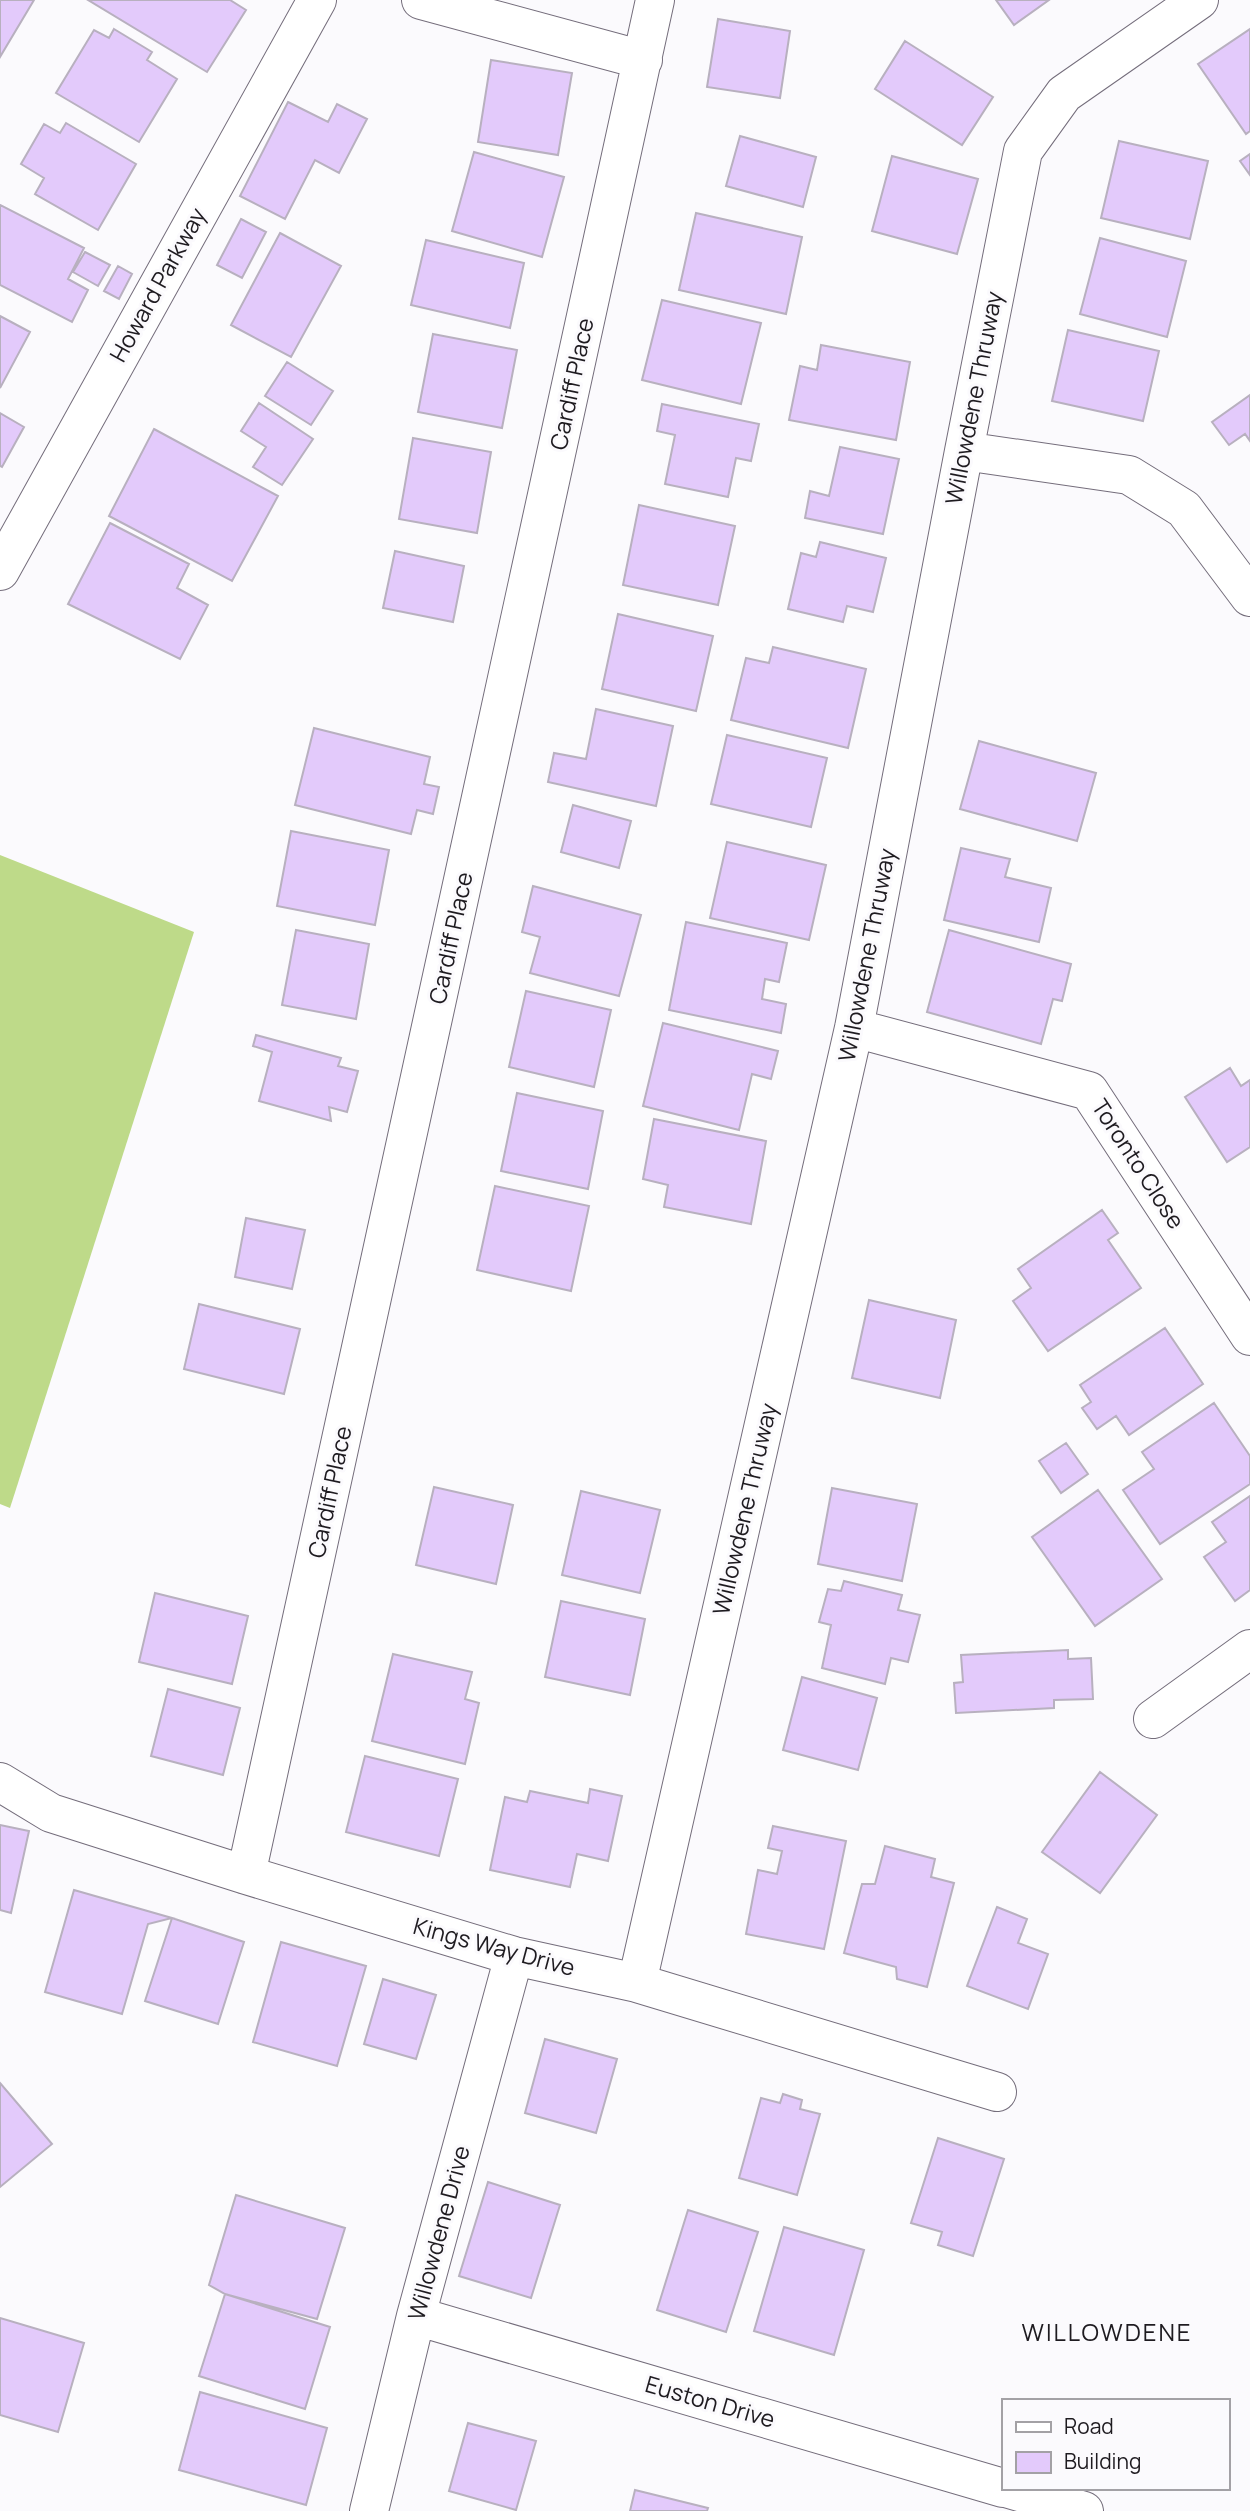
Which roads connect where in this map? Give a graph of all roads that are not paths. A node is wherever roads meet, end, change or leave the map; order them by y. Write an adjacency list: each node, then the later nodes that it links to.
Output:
1 (317, 0): 7 (street, Howard Parkway)
2 (421, 0): 5 (street)
3 (655, 0): 5 (street, Cardiff Place)
4 (1199, 0): 6 (street, Willowdene Thruway)
5 (643, 60): 14 (street, Cardiff Place)
6 (964, 451): 8 (street); 9 (street, Willowdene Thruway)
7 (0, 571)
8 (1250, 597)
9 (854, 1028): 10 (street, Toronto Close); 16 (street, Willowdene Thruway)
10 (1250, 1336)
11 (1250, 1648): 12 (street)
12 (1153, 1718)
13 (0, 1782): 14 (street, Kings Way Drive)
14 (246, 1875): 15 (street, Kings Way Drive)
15 (513, 1956): 16 (street, Kings Way Drive); 18 (street, Willowdene Drive)
16 (637, 1983): 17 (street, Kings Way Drive)
17 (997, 2092)
18 (416, 2316): 19 (street, Euston Drive); 21 (street, Willowdene Drive)
19 (1002, 2487)
20 (1011, 2490): 22 (street, Euston Drive)
21 (369, 2511)
22 (1084, 2511)

